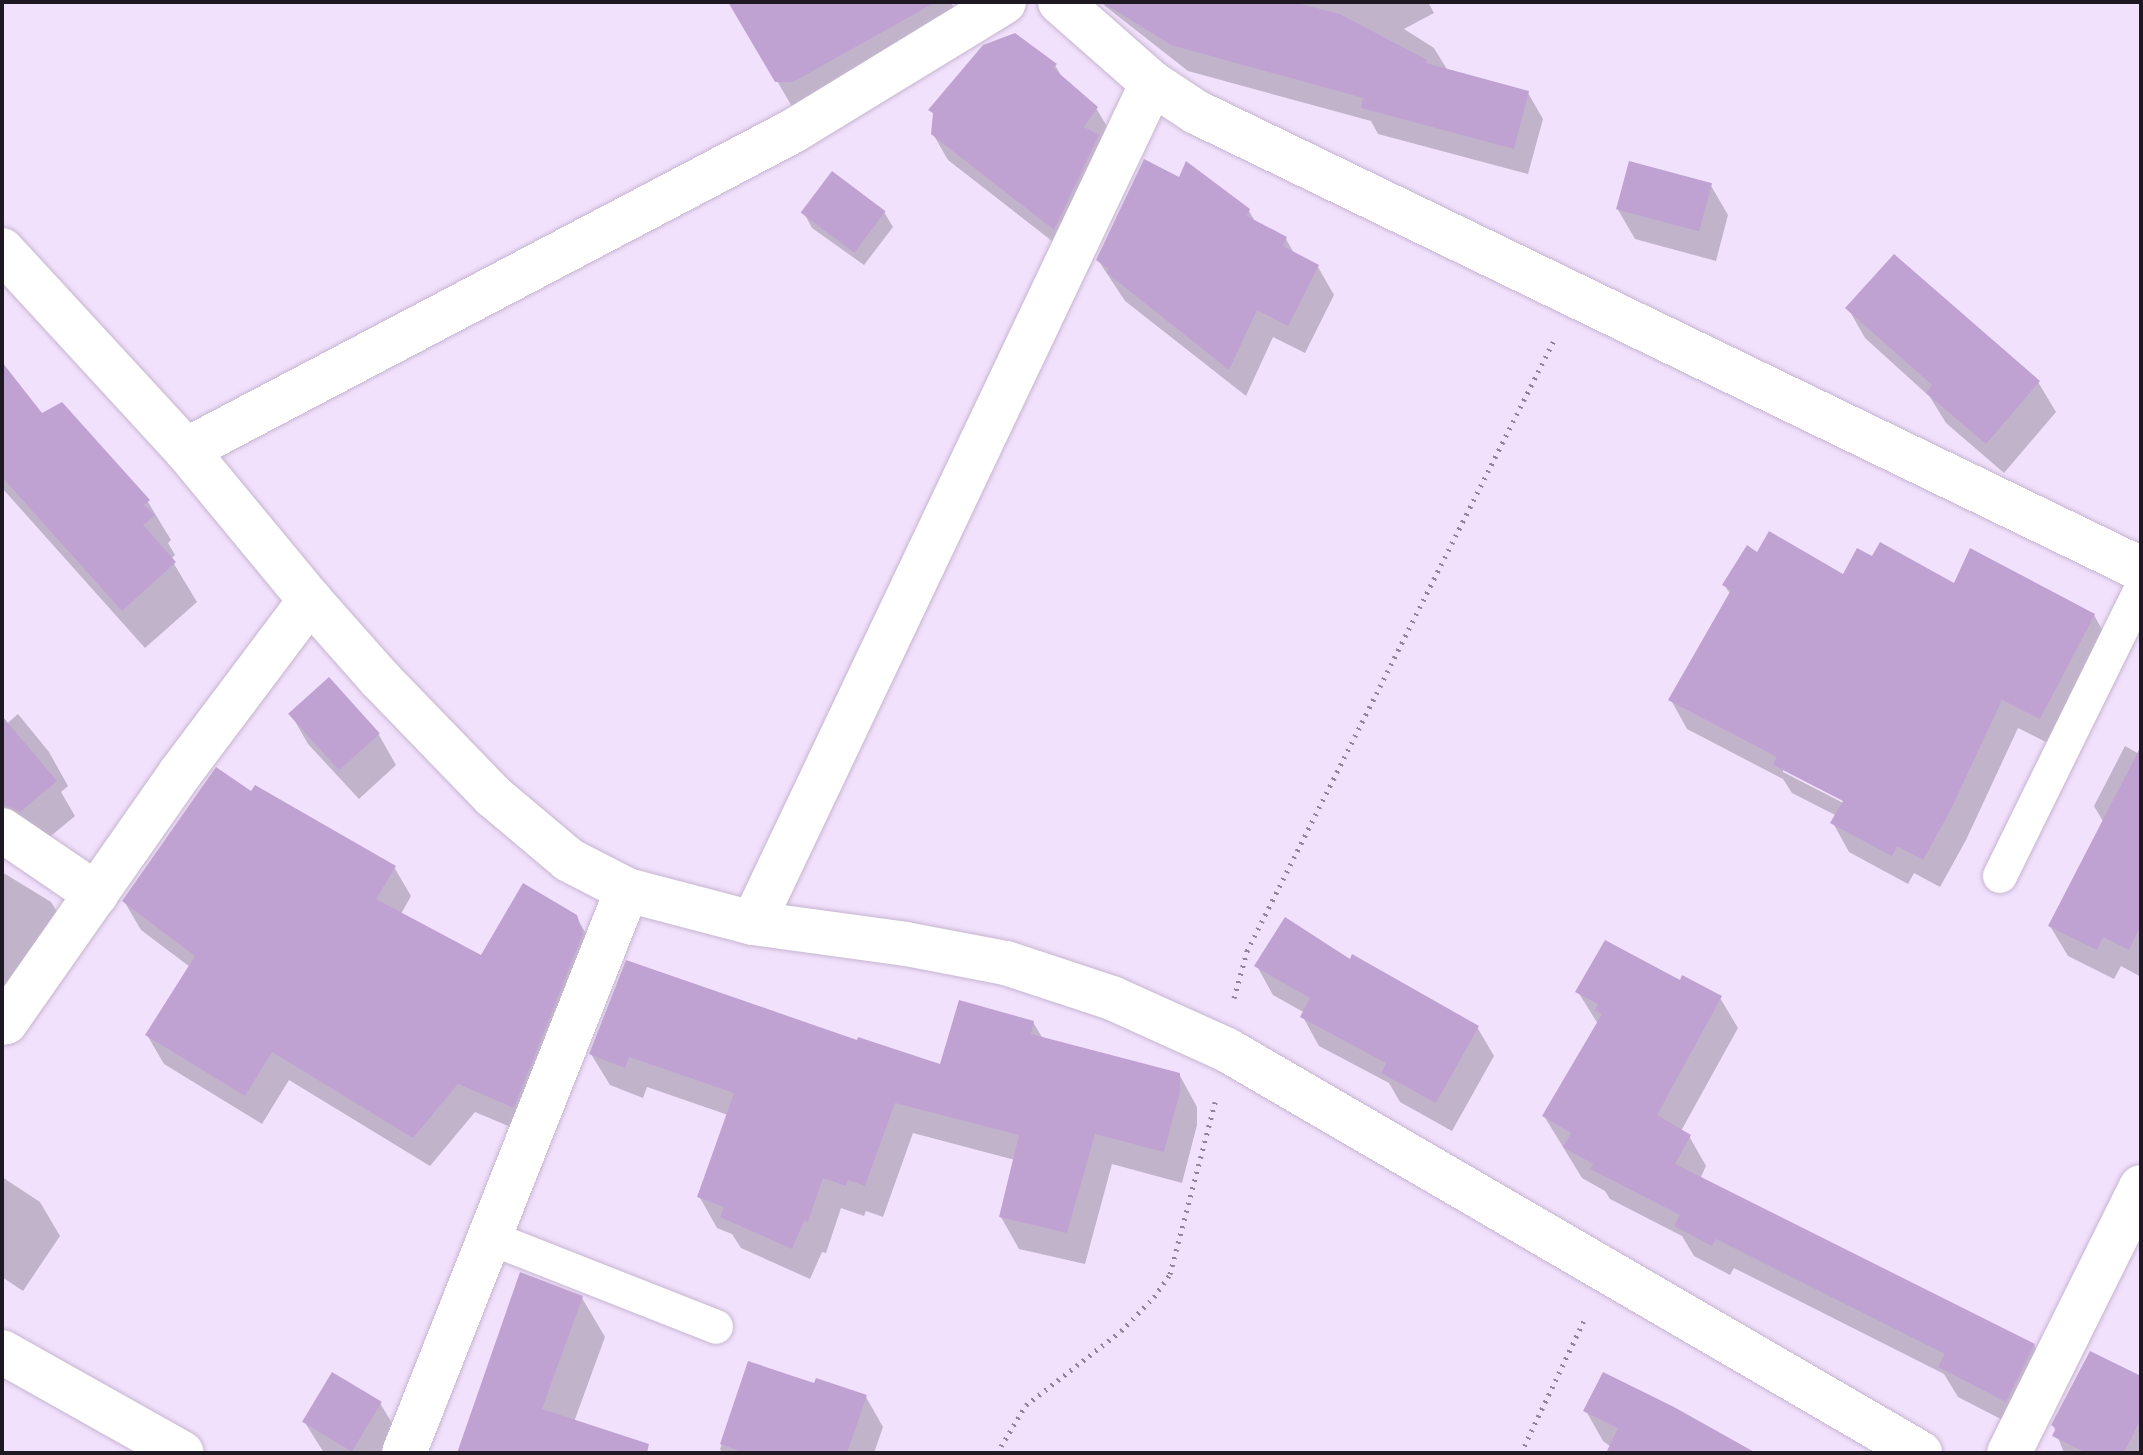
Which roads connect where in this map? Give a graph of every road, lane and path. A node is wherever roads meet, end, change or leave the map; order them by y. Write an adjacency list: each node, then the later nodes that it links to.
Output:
1 (1004, 2): 6 (street)
2 (1060, 2): 3 (street)
3 (1152, 83): 5 (street); 14 (street)
4 (2, 250): 6 (street)
5 (1577, 295): 7 (street); 16 (path)
6 (186, 450): 9 (street)
7 (2141, 569)
8 (2141, 589): 11 (lane)
9 (310, 600): 12 (street); 13 (street)
10 (2, 830): 13 (street)
11 (2000, 876)
12 (627, 890): 14 (street); 18 (street)
13 (96, 894): 15 (street)
14 (753, 923): 16 (street)
15 (2, 1023)
16 (1227, 1050): 19 (street); 24 (path)
17 (2141, 1187): 27 (street)
18 (488, 1237): 20 (lane); 23 (street)
19 (1606, 1274): 25 (path); 26 (street)
20 (716, 1327)
21 (2, 1352): 22 (street)
22 (182, 1453)
23 (404, 1453)
24 (997, 1453)
25 (1521, 1453)
26 (1920, 1453)
27 (2009, 1453)

